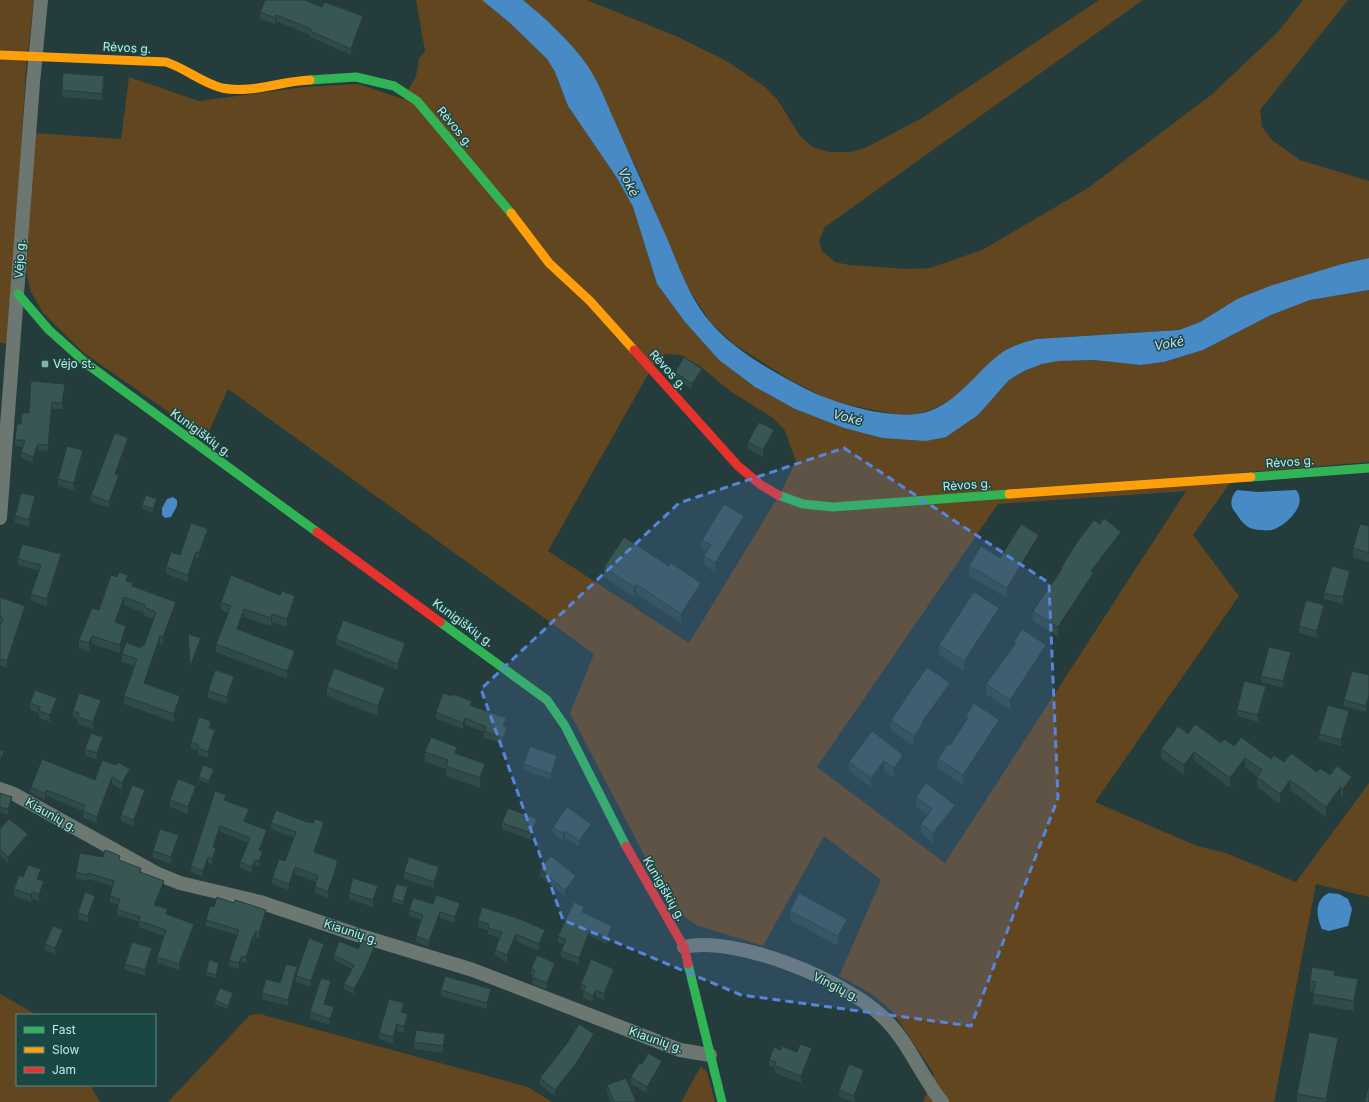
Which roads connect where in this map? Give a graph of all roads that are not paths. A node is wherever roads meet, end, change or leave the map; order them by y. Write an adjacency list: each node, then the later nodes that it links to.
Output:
1 (41, 0): 3 (street, Vėjo g.)
2 (0, 55): 3 (street, Rėvos g.)
3 (36, 55): 4 (street, Vėjo g.); 5 (street, Rėvos g.)
4 (18, 294): 6 (street, Vėjo g.); 8 (street, Kunigiškių g.)
5 (1369, 468)
6 (0, 518)
7 (0, 789): 9 (street, Kiaunių g.)
8 (684, 947): 9 (street, Kunigiškių g.); 11 (street, Vingių g.)
9 (710, 1055): 10 (street, Kunigiškių g.)
10 (722, 1102)
11 (942, 1102)

